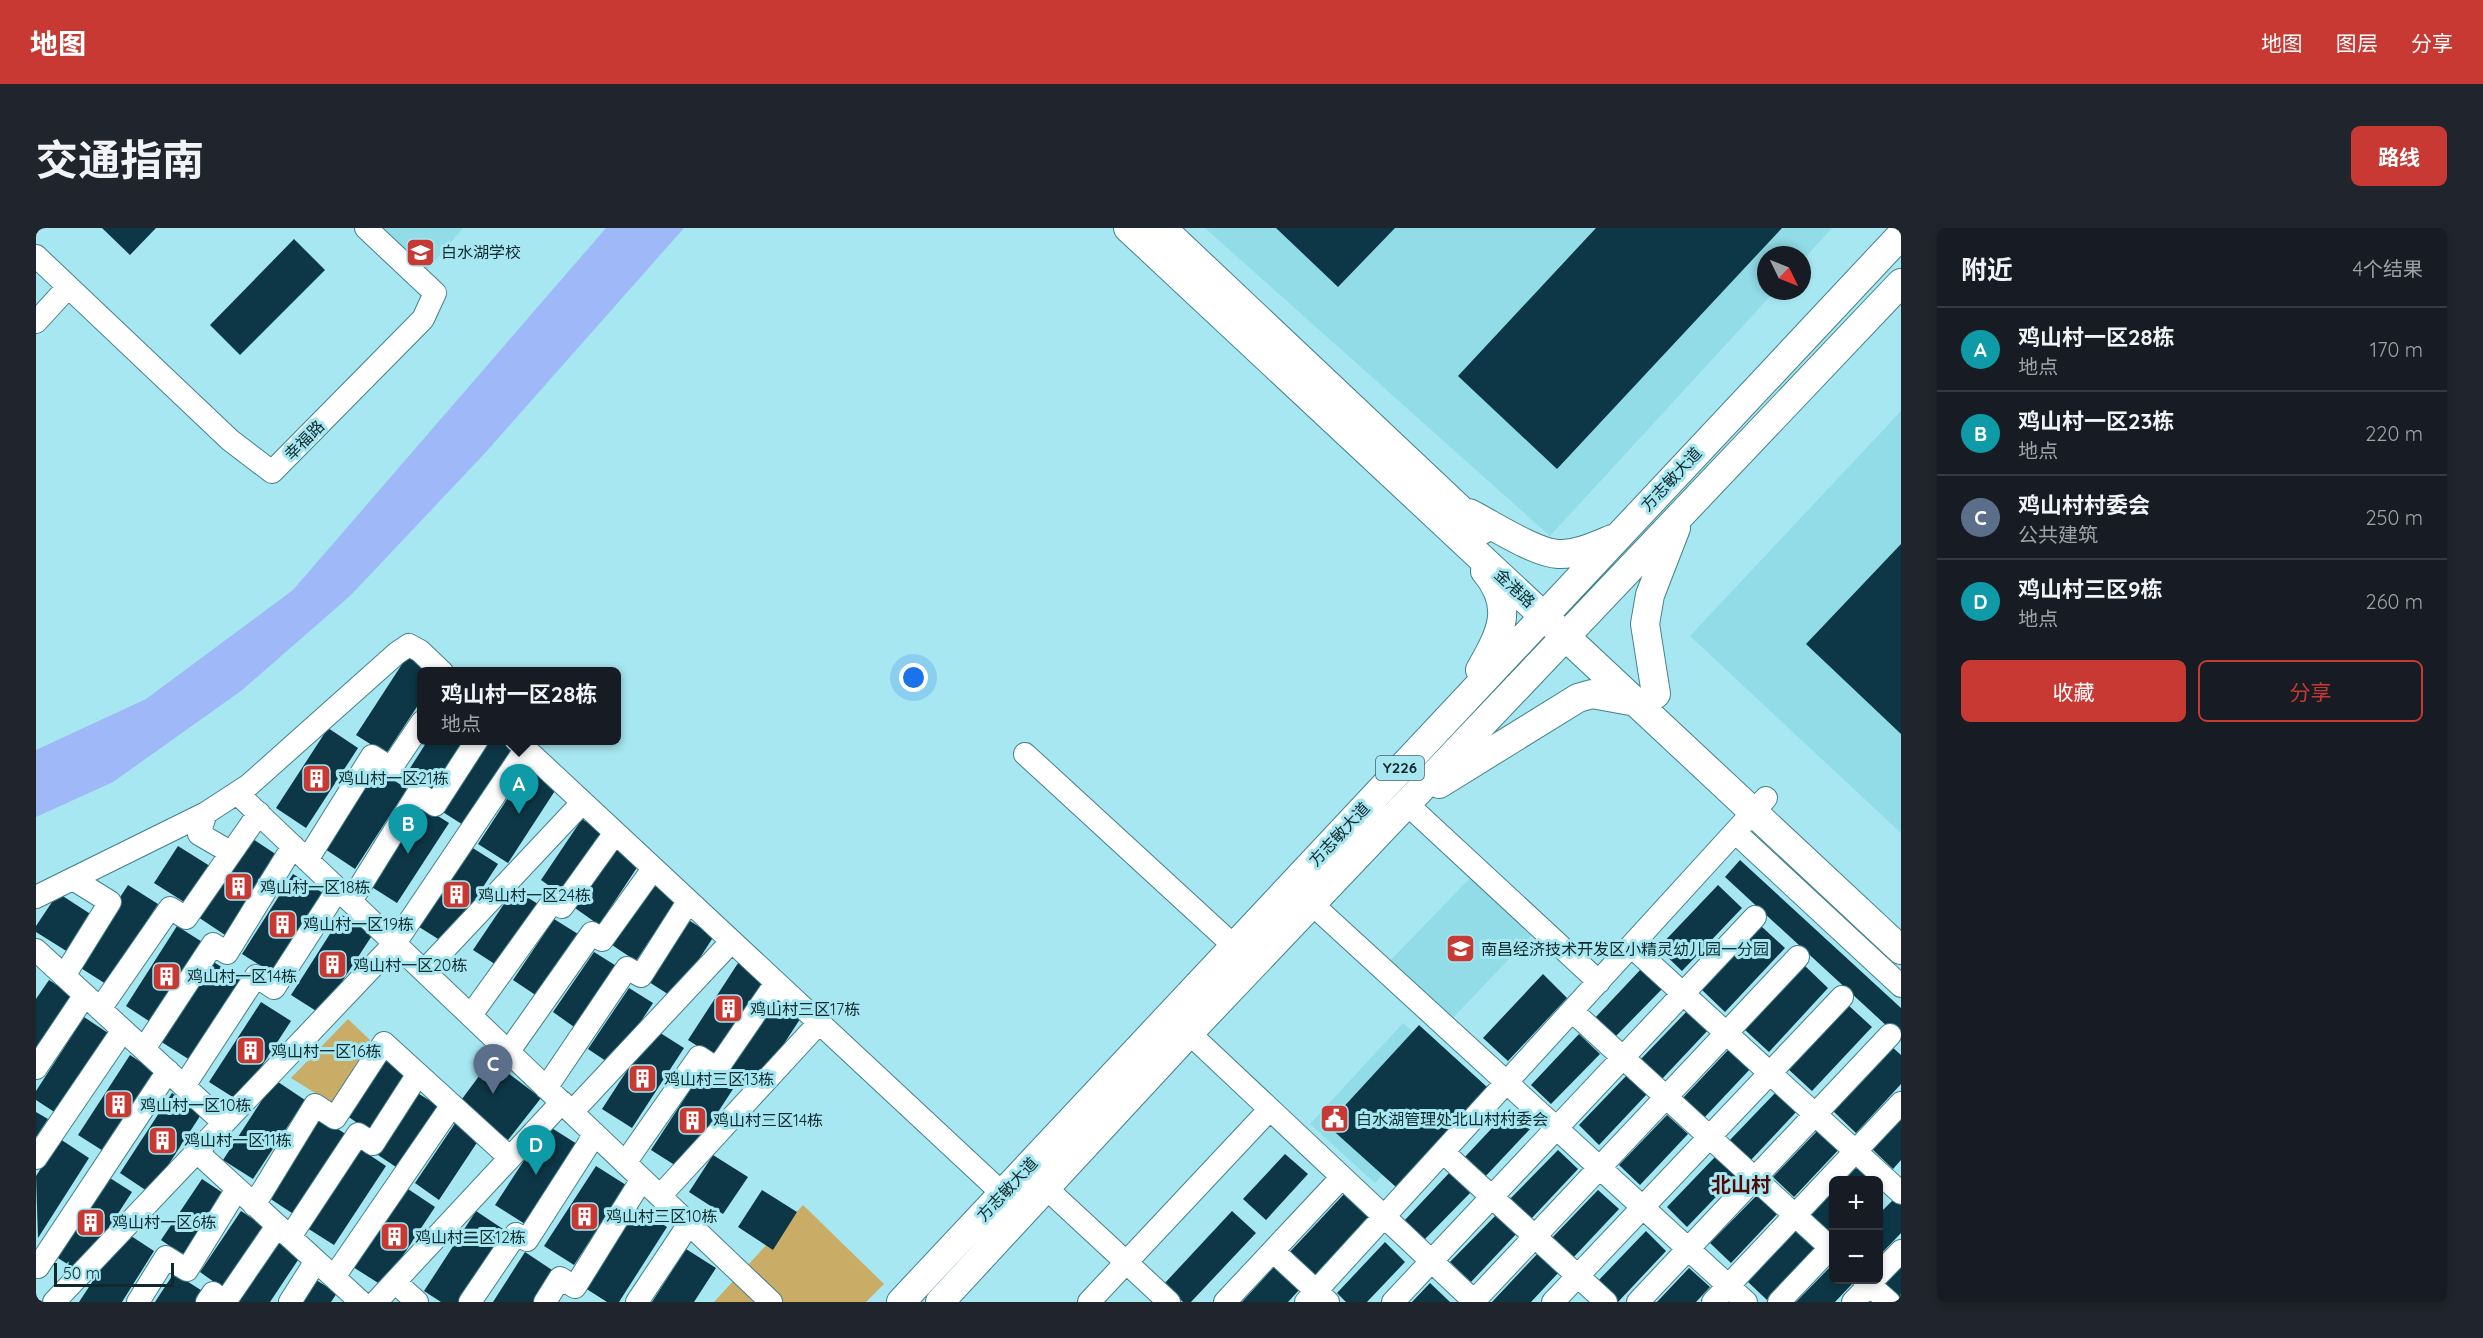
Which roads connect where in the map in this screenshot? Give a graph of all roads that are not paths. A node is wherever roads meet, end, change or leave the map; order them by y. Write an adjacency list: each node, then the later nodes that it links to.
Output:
1 (366, 228): 7 (street, 幸福路)
2 (1128, 228): 9 (main road, 金港路)
3 (1162, 228): 9 (main road, 金港路)
4 (1901, 235): 11 (main road, 方志敏大道 / Y226)
5 (36, 256): 7 (street, 幸福路)
6 (1901, 283): 10 (main road, 方志敏大道 / Y226)
7 (68, 286): 8 (street)
8 (36, 322)
9 (1451, 514): 11 (main road); 12 (main road, 金港路); 16 (main road)
10 (1680, 516): 13 (main road, 方志敏大道 / Y226); 15 (main road)
11 (1616, 538): 12 (main road, 方志敏大道 / Y226)
12 (1550, 608): 13 (main road, 金港路); 16 (main road, 方志敏大道 / Y226)
13 (1573, 630): 15 (main road, 金港路); 23 (main road, 方志敏大道 / Y226)
14 (436, 667): 21 (street)
15 (1646, 698): 23 (main road); 26 (main road, 金港路)
16 (1460, 705): 40 (main road, 方志敏大道 / Y226)
17 (417, 729): 29 (street)
18 (474, 745): 32 (street)
19 (520, 745): 22 (street); 39 (street)
20 (1025, 754): 40 (street)
21 (237, 793): 24 (street); 25 (street)
22 (582, 803): 27 (street); 45 (street)
23 (1407, 804): 35 (main road, 方志敏大道 / Y226); 47 (street)
24 (206, 813): 28 (street); 31 (street)
25 (259, 813): 28 (street); 29 (street)
26 (1752, 814): 37 (main road, 金港路); 41 (street); 42 (main road, 金港路); 49 (street)
27 (615, 833): 30 (street); 54 (street)
28 (230, 852): 52 (street)
29 (300, 853): 32 (street); 60 (street)
30 (653, 869): 34 (street); 61 (street)
31 (74, 879): 33 (street); 46 (street)
32 (345, 895): 39 (street); 66 (street)
33 (36, 897)
34 (688, 902): 38 (street); 69 (street)
35 (1312, 904): 57 (main road, 方志敏大道 / Y226); 67 (street)
36 (1755, 917): 50 (street)
37 (1901, 924)
38 (731, 942): 48 (street); 69 (street)
39 (395, 943): 45 (street); 74 (street)
40 (1234, 946): 91 (main road, 方志敏大道 / Y226)
41 (1632, 946): 47 (street); 50 (street)
42 (1901, 950)
43 (1798, 957): 58 (street)
44 (38, 958): 46 (street)
45 (424, 971): 54 (street)
46 (64, 976): 52 (street)
47 (1599, 982): 53 (street)
48 (776, 983): 55 (street); 83 (street)
49 (1901, 986)
50 (1683, 994): 58 (street); 62 (street)
51 (1842, 997): 64 (street)
52 (93, 1002): 56 (street); 63 (street)
53 (1572, 1011): 62 (street); 67 (street)
54 (471, 1015): 61 (street)
55 (819, 1023): 91 (street); 92 (street)
56 (123, 1030): 60 (street); 81 (street)
57 (1189, 1033): 72 (street); 89 (main road, 方志敏大道 / Y226)
58 (1726, 1033): 64 (street); 68 (street)
59 (1890, 1035): 73 (street)
60 (144, 1049): 66 (street)
61 (509, 1052): 69 (street)
62 (1623, 1058): 68 (street); 75 (street)
63 (36, 1068)
64 (1770, 1073): 73 (street); 77 (street)
65 (418, 1074): 71 (street); 94 (street); 99 (street)
66 (176, 1078): 74 (street); 109 (street)
67 (1507, 1083): 75 (street); 80 (street)
68 (1666, 1097): 77 (street); 84 (street)
69 (560, 1100): 76 (street); 82 (street)
70 (1901, 1102): 78 (street)
71 (452, 1105): 82 (street); 112 (street)
72 (1270, 1109): 85 (street); 108 (street)
73 (1815, 1114): 78 (street); 87 (street)
74 (224, 1123): 79 (street)
75 (1556, 1128): 84 (street); 93 (street)
76 (595, 1134): 83 (street); 125 (street)
77 (1709, 1137): 87 (street); 95 (street)
78 (1855, 1151): 88 (street); 96 (street)
79 (197, 1152): 90 (street); 117 (street)
80 (1443, 1152): 93 (street); 97 (street)
81 (36, 1158)
82 (510, 1158): 113 (street)
83 (625, 1163): 86 (street)
84 (1599, 1168): 95 (street); 100 (street)
85 (1342, 1177): 97 (street); 103 (street)
86 (642, 1179): 92 (street); 126 (street)
87 (1754, 1179): 96 (street); 102 (street)
88 (1893, 1186)
89 (1046, 1188): 108 (street); 130 (main road, 方志敏大道 / Y226)
90 (237, 1189): 94 (street); 119 (street)
91 (1003, 1194): 129 (main road, 方志敏大道 / Y226)
92 (660, 1196): 98 (street)
93 (1492, 1197): 100 (street); 107 (street)
94 (254, 1205): 99 (street)
95 (1642, 1208): 102 (street); 111 (street)
96 (1795, 1215): 101 (street); 116 (street)
97 (1384, 1216): 107 (street); 118 (street)
98 (689, 1224): 127 (street); 128 (street)
99 (284, 1232): 106 (street); 120 (street)
100 (1534, 1236): 111 (street); 135 (street)
101 (1829, 1245)
102 (1688, 1249): 116 (street); 138 (street)
103 (1273, 1251): 118 (street); 133 (street)
104 (1829, 1251): 140 (street)
105 (1901, 1251): 110 (street)
106 (316, 1261): 112 (street); 121 (street)
107 (1431, 1261): 134 (street); 135 (street)
108 (1126, 1262): 131 (street); 132 (street)
109 (37, 1266): 117 (street)
110 (1883, 1269)
111 (1578, 1276): 136 (street); 137 (street)
112 (334, 1277): 122 (street)
113 (395, 1282): 123 (street); 124 (street)
114 (1869, 1284): 141 (street)
115 (1875, 1284): 142 (street)
116 (1720, 1294): 139 (street)
117 (60, 1296)
118 (1317, 1298)
119 (138, 1302)
120 (207, 1302)
121 (290, 1302)
122 (362, 1302)
123 (376, 1302)
124 (417, 1302)
125 (470, 1302)
126 (545, 1302)
127 (637, 1302)
128 (771, 1302)
129 (901, 1302)
130 (940, 1302)
131 (1089, 1302)
132 (1170, 1302)
133 (1225, 1302)
134 (1393, 1302)
135 (1474, 1302)
136 (1554, 1302)
137 (1606, 1302)
138 (1638, 1302)
139 (1746, 1302)
140 (1779, 1302)
141 (1853, 1302)
142 (1889, 1302)

